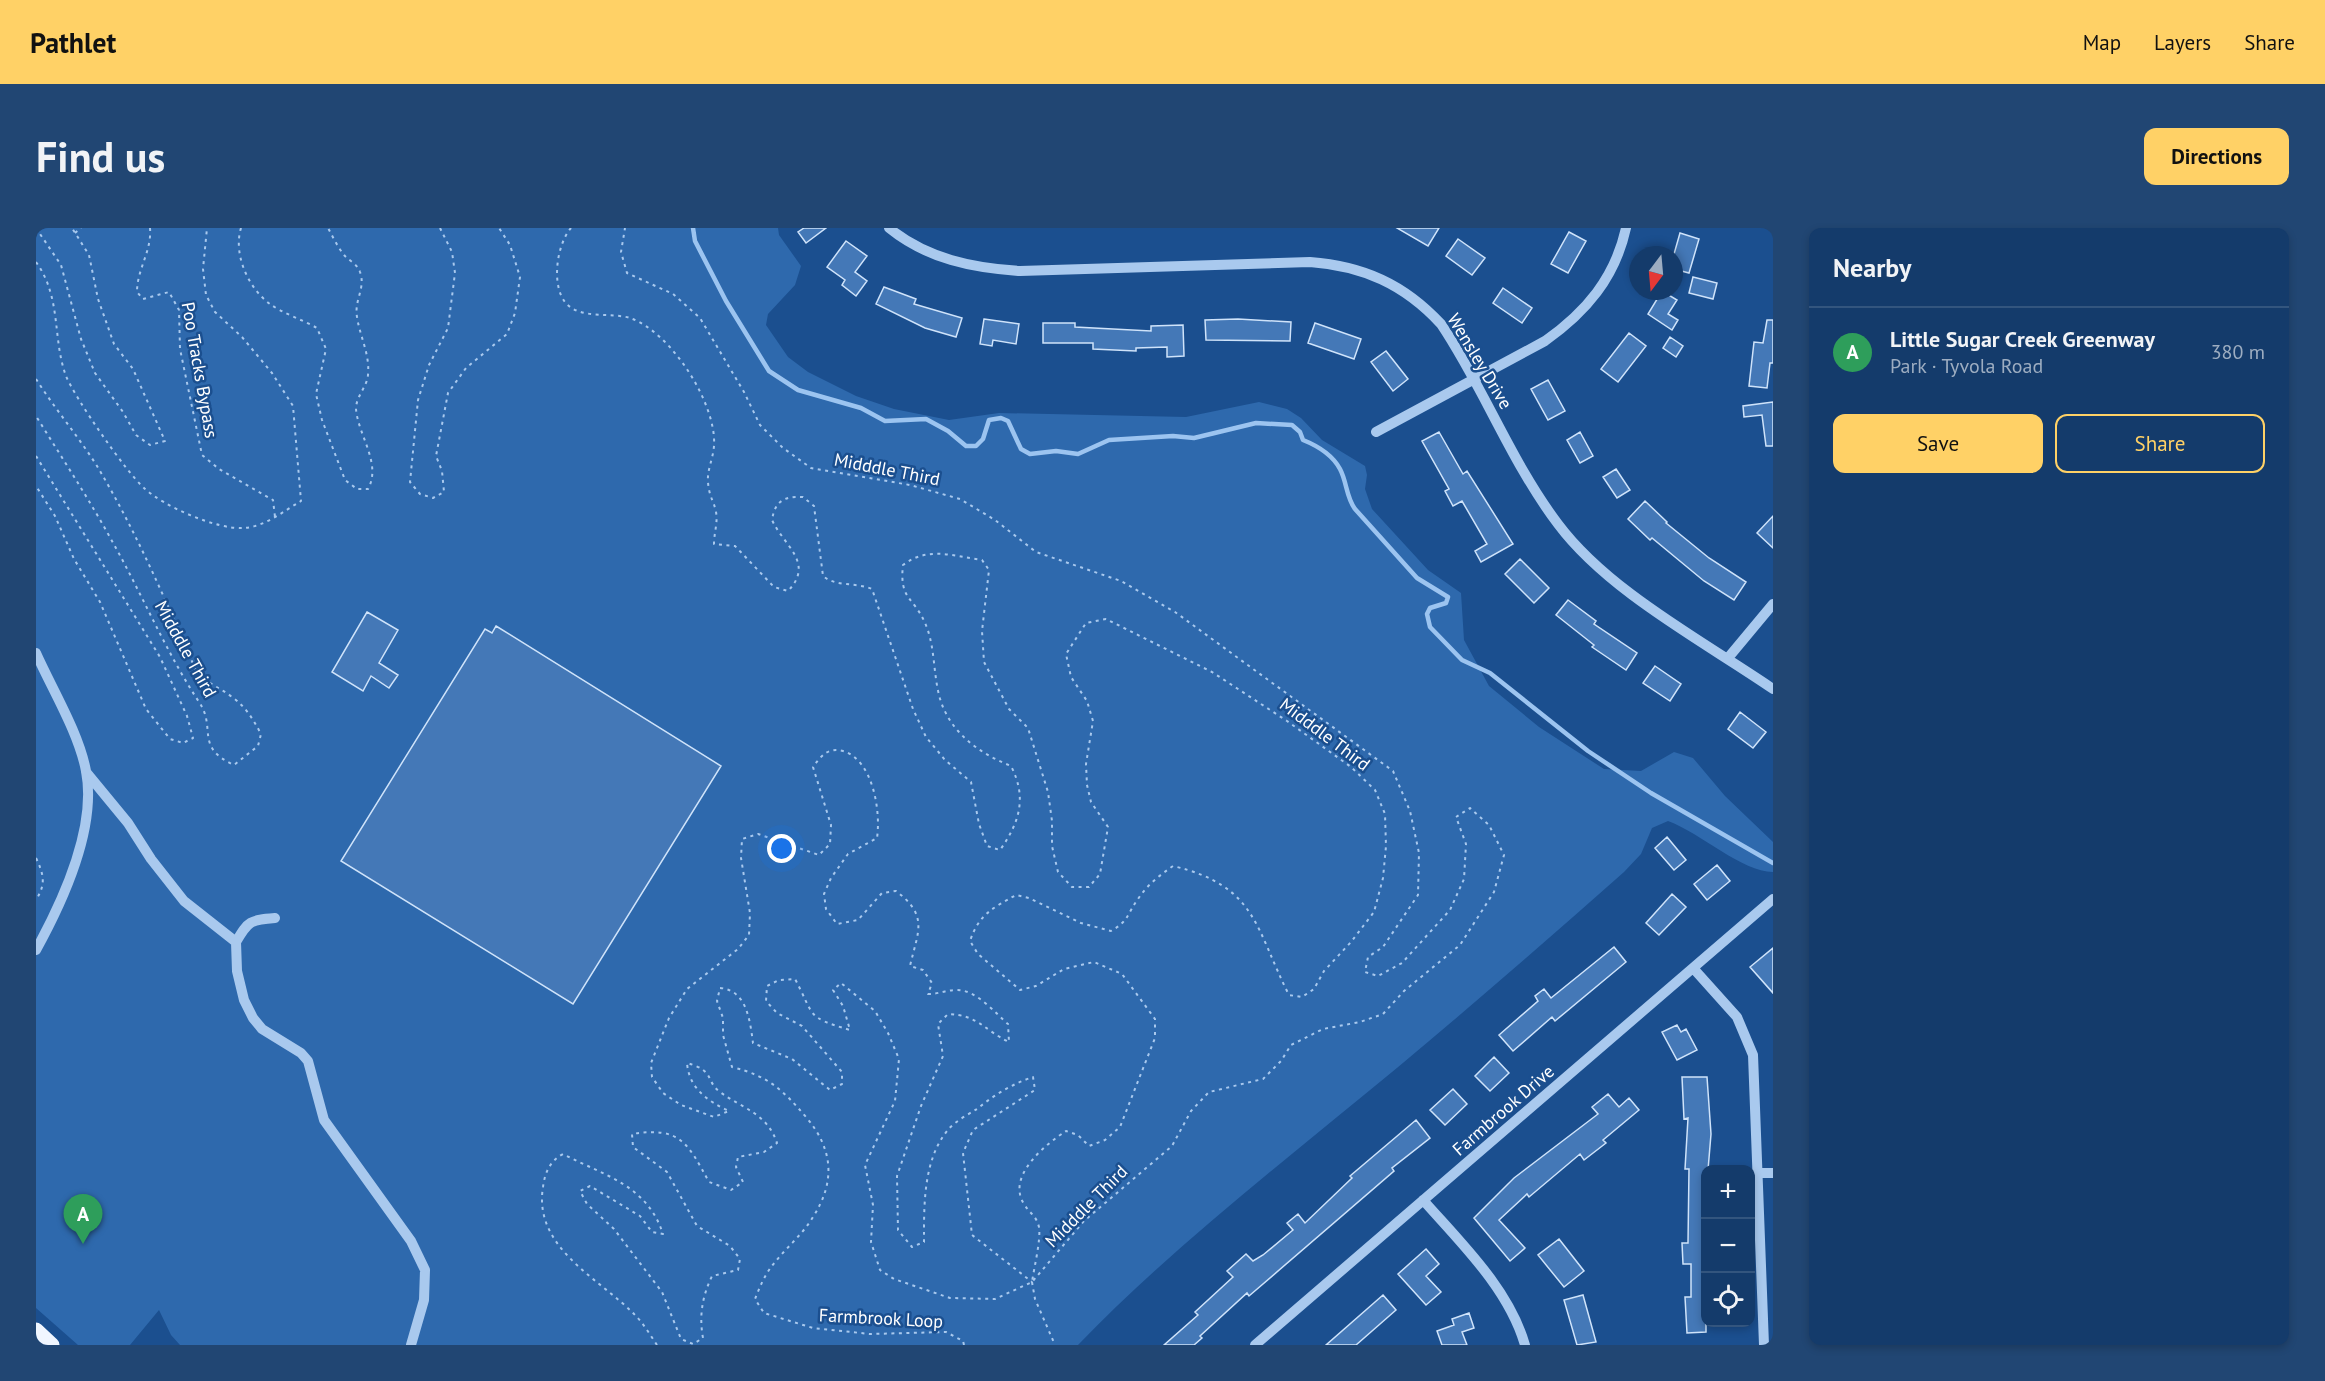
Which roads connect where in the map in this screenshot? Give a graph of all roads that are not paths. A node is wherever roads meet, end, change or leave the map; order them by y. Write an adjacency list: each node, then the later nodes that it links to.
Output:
1 (889, 228): 3 (street, Wensley Drive)
2 (1626, 228): 3 (street)
3 (1474, 379): 4 (street); 7 (street, Wensley Drive)
4 (1376, 432)
5 (1773, 604): 7 (street)
6 (36, 653): 9 (street)
7 (1728, 658): 8 (street, Wensley Drive)
8 (1773, 689)
9 (86, 772): 12 (street); 13 (street)
10 (1773, 899): 14 (street, Farmbrook Drive)
11 (275, 918): 12 (street)
12 (236, 942): 18 (street)
13 (36, 950)
14 (1693, 968): 15 (street); 17 (street, Farmbrook Drive)
15 (1758, 1173): 16 (street); 21 (street)
16 (1773, 1173)
17 (1423, 1200): 19 (street, Farmbrook Drive); 20 (street)
18 (411, 1345)
19 (1255, 1345)
20 (1525, 1345)
21 (1764, 1345)

